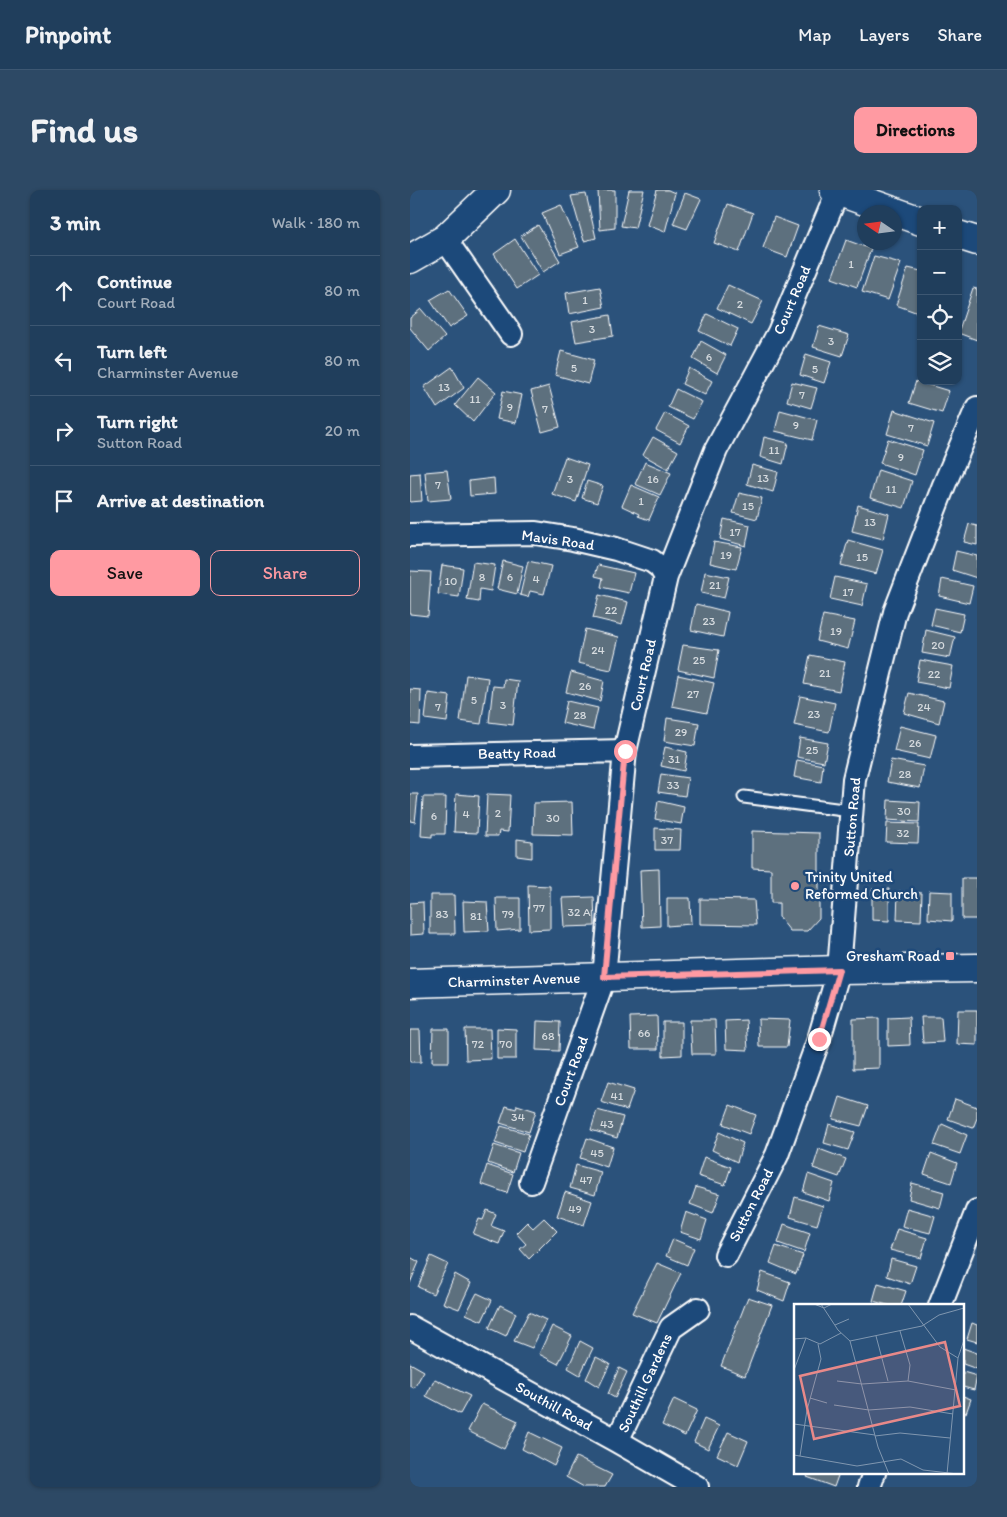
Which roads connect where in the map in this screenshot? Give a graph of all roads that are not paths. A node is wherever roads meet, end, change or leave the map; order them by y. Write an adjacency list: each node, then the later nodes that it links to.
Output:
1 (496, 190): 5 (street)
2 (845, 192): 3 (street); 11 (street, Court Road)
3 (917, 219)
4 (962, 236): 6 (street)
5 (445, 240): 7 (street); 8 (street)
6 (977, 241)
7 (410, 259)
8 (511, 334)
9 (977, 408): 15 (street, Sutton Road)
10 (410, 536): 11 (street, Mavis Road)
11 (666, 577): 12 (street, Court Road)
12 (625, 751): 13 (street, Beatty Road); 18 (street, Court Road)
13 (410, 756)
14 (744, 798): 15 (lane)
15 (852, 811): 17 (street, Sutton Road)
16 (977, 968): 17 (street, Charminster Avenue)
17 (839, 970): 18 (street, Charminster Avenue); 22 (street, Sutton Road)
18 (604, 977): 19 (street, Charminster Avenue); 20 (street, Court Road)
19 (410, 983)
20 (531, 1182)
21 (977, 1211): 23 (street)
22 (726, 1255)
23 (941, 1304)
24 (698, 1309): 26 (street, Southill Gardens)
25 (410, 1327): 26 (street, Southill Road)
26 (617, 1441): 28 (street, Southill Road)
27 (874, 1474): 29 (street)
28 (696, 1487)
29 (869, 1487)

